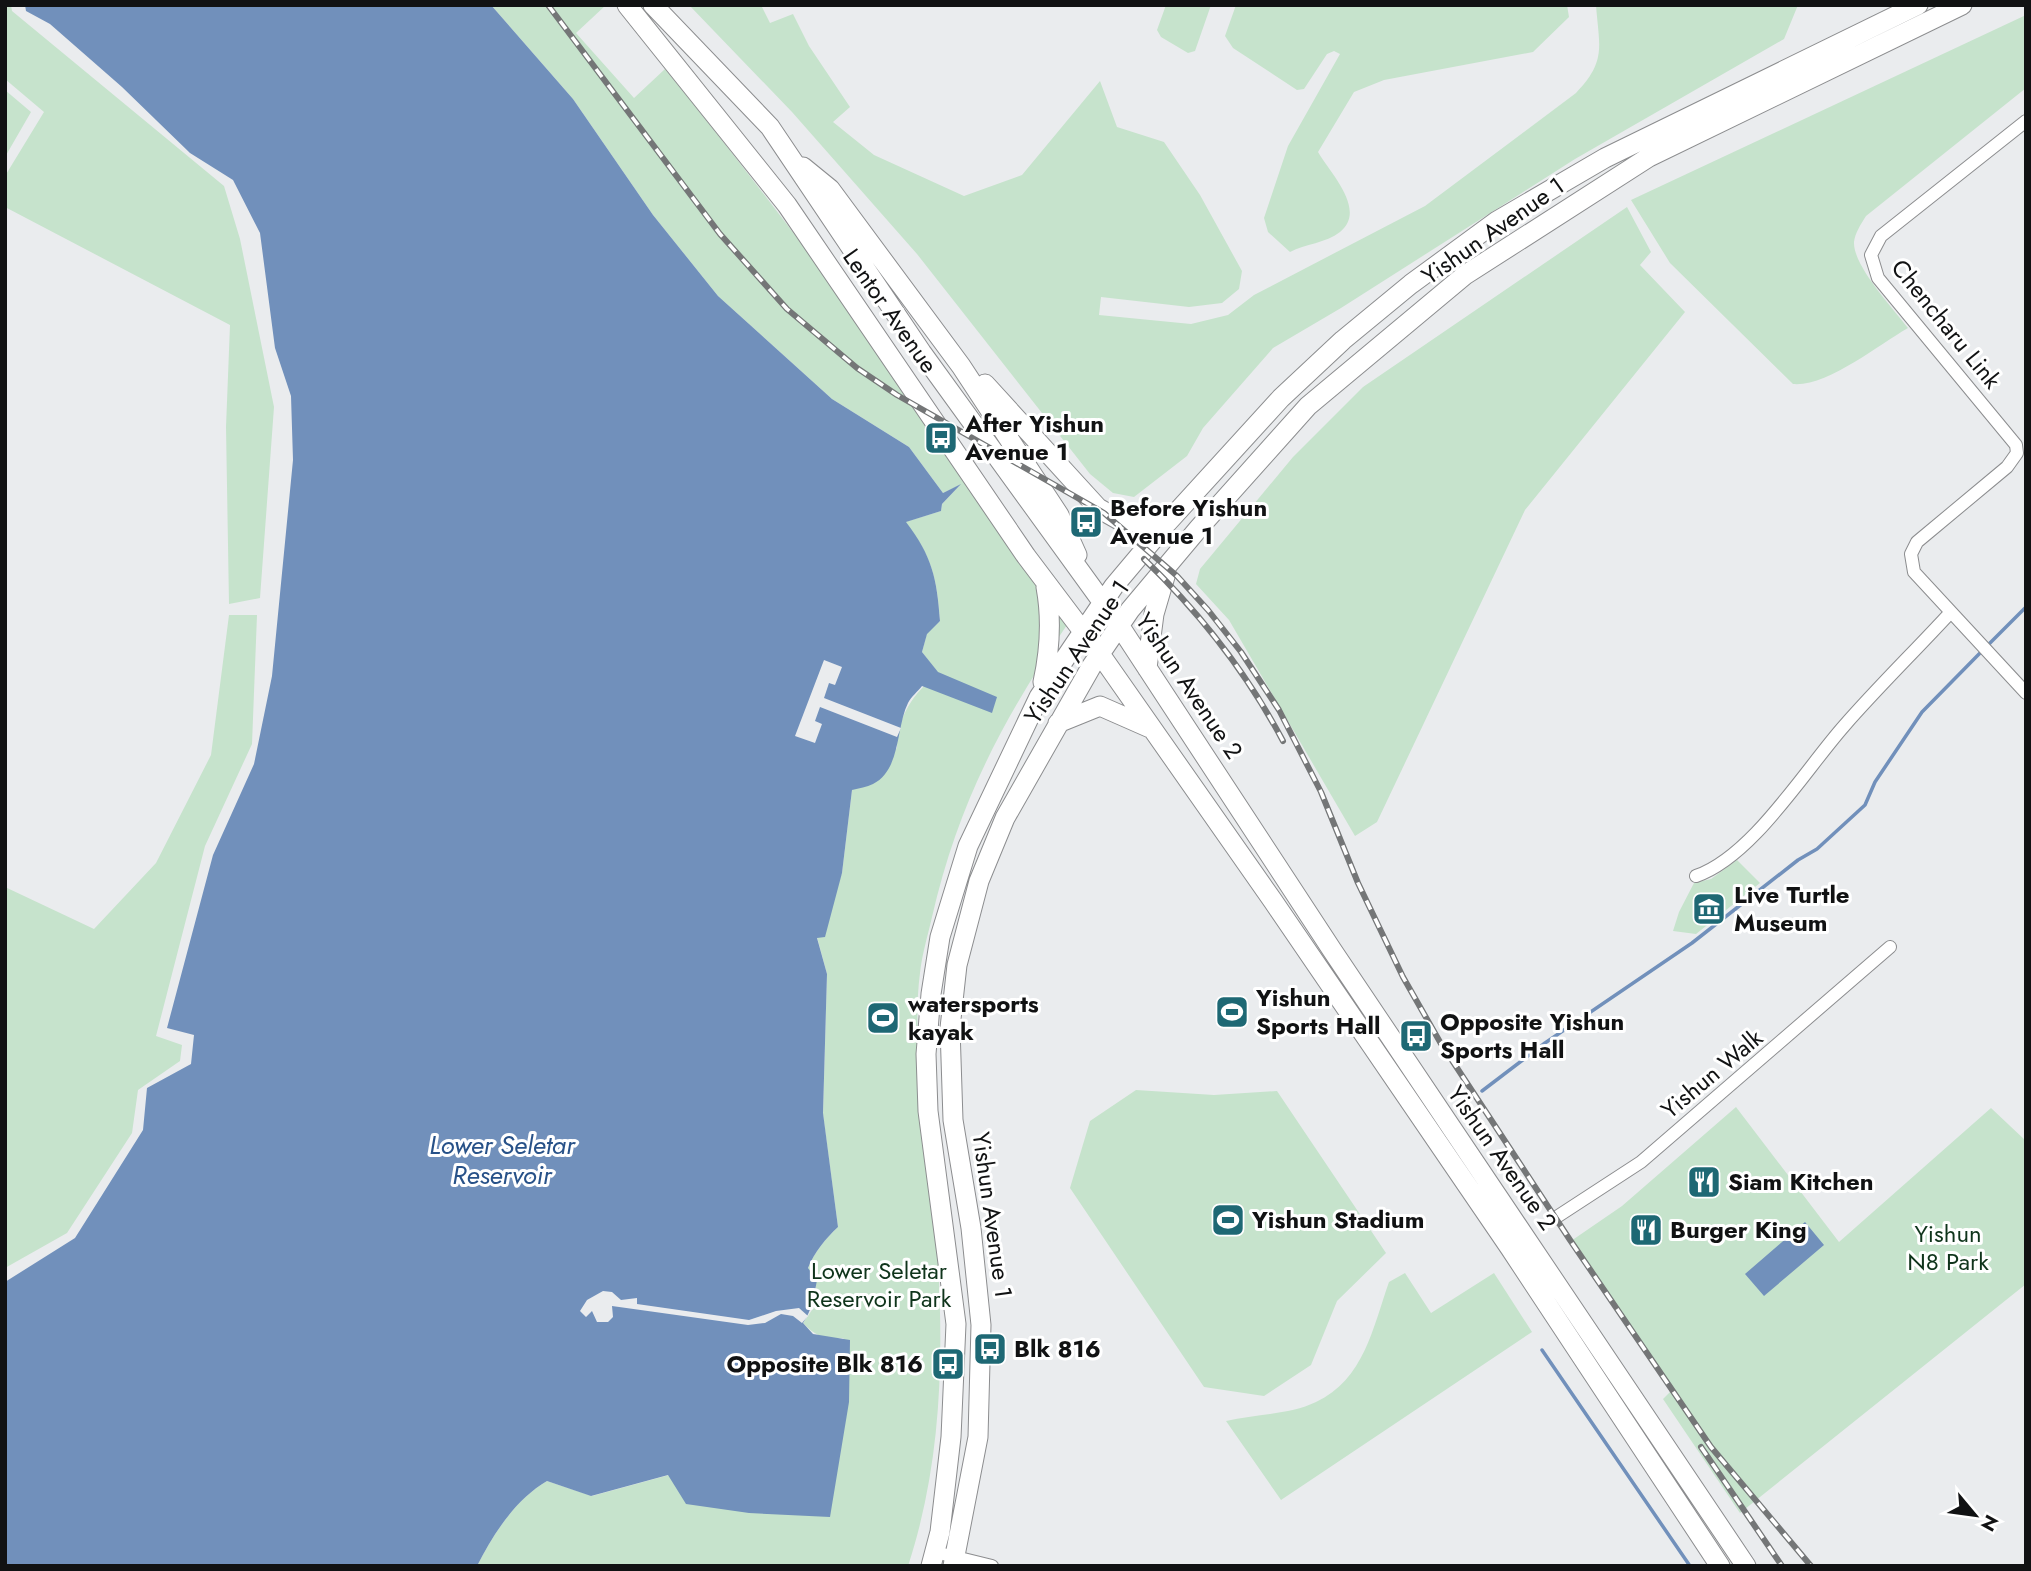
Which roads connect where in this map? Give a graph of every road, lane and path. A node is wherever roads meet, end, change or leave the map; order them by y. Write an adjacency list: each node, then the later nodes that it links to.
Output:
1 (627, 5): 11 (main road, Lentor Avenue)
2 (653, 5): 6 (main road, Lentor Avenue)
3 (1918, 5): 8 (main road, Yishun Avenue 1)
4 (1962, 5): 9 (main road, Yishun Avenue 1)
5 (2026, 121): 13 (street, Chencharu Link)
6 (786, 153): 7 (main road); 10 (main road, Lentor Avenue)
7 (925, 316): 8 (main road); 10 (main road)
8 (1167, 523): 12 (main road, Yishun Avenue 1)
9 (1169, 565): 14 (main road, Yishun Avenue 1); 17 (main road)
10 (1086, 578): 12 (main road, Lentor Avenue)
11 (1046, 584): 15 (main road, Lentor Avenue); 19 (main road)
12 (1103, 602): 14 (main road, Yishun Avenue 2); 15 (main road, Yishun Avenue 1)
13 (1950, 613): 18 (street, Chencharu Link); 24 (street)
14 (1119, 625): 16 (main road, Yishun Avenue 1); 17 (main road, Yishun Avenue 2)
15 (1081, 632): 16 (main road, Lentor Avenue); 19 (main road, Yishun Avenue 1)
16 (1100, 654): 20 (main road, Yishun Avenue 1); 21 (main road, Yishun Avenue 2)
17 (1147, 668): 27 (main road, Yishun Avenue 2)
18 (2026, 693)
19 (1039, 697): 23 (main road, Yishun Avenue 1)
20 (1058, 723): 21 (main road); 22 (main road, Yishun Avenue 1)
21 (1154, 730): 28 (main road, Yishun Avenue 2)
22 (996, 841): 23 (main road); 29 (main road, Yishun Avenue 1)
23 (968, 846): 29 (main road, Yishun Avenue 1)
24 (1696, 876)
25 (1889, 947): 26 (street, Yishun Walk)
26 (1552, 1220)
27 (1714, 1521): 28 (main road); 32 (main road, Yishun Avenue 2)
28 (1697, 1532): 31 (main road, Yishun Avenue 2)
29 (942, 1562): 30 (street)
30 (992, 1566)
31 (1720, 1566)
32 (1746, 1566)

